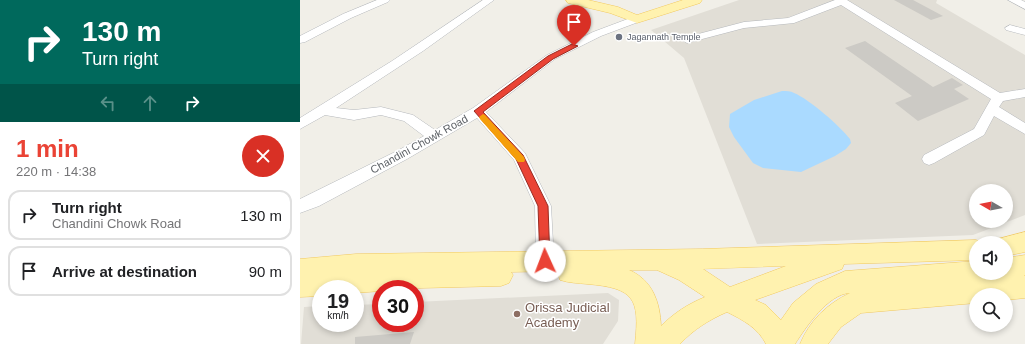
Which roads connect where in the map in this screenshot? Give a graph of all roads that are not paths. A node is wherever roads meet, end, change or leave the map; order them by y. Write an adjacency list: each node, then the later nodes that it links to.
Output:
1 (385, 0): 11 (street)
2 (489, 0): 15 (street)
3 (572, 0): 8 (main road)
4 (696, 0): 8 (main road)
5 (1013, 0): 7 (street)
6 (841, 1): 12 (street); 14 (street)
7 (1022, 11)
8 (637, 19): 16 (street, Chandini Chowk Road)
9 (1010, 28): 10 (street)
10 (1025, 32)
11 (301, 40)
12 (687, 40)
13 (1025, 93): 14 (street)
14 (995, 104): 18 (street); 20 (street)
15 (322, 110): 17 (street); 19 (street)
16 (478, 111): 19 (street, Chandini Chowk Road); 27 (street)
17 (300, 124)
18 (1025, 129)
19 (434, 136): 21 (street, Chandini Chowk Road)
20 (928, 159)
21 (300, 206)
22 (1025, 242): 23 (main road)
23 (1013, 245)
24 (969, 250): 25 (main road)
25 (864, 254): 26 (main road); 34 (main road)
26 (658, 260): 27 (main road); 34 (main road)
27 (545, 261): 30 (main road)
28 (1025, 265): 29 (main road)
29 (1013, 268)
30 (300, 270)
31 (969, 272): 35 (main road)
32 (300, 286): 36 (main road)
33 (1025, 287): 38 (main road)
34 (729, 300): 35 (main road); 37 (main road)
35 (780, 343)
36 (648, 344)
37 (662, 344)
38 (813, 344)

